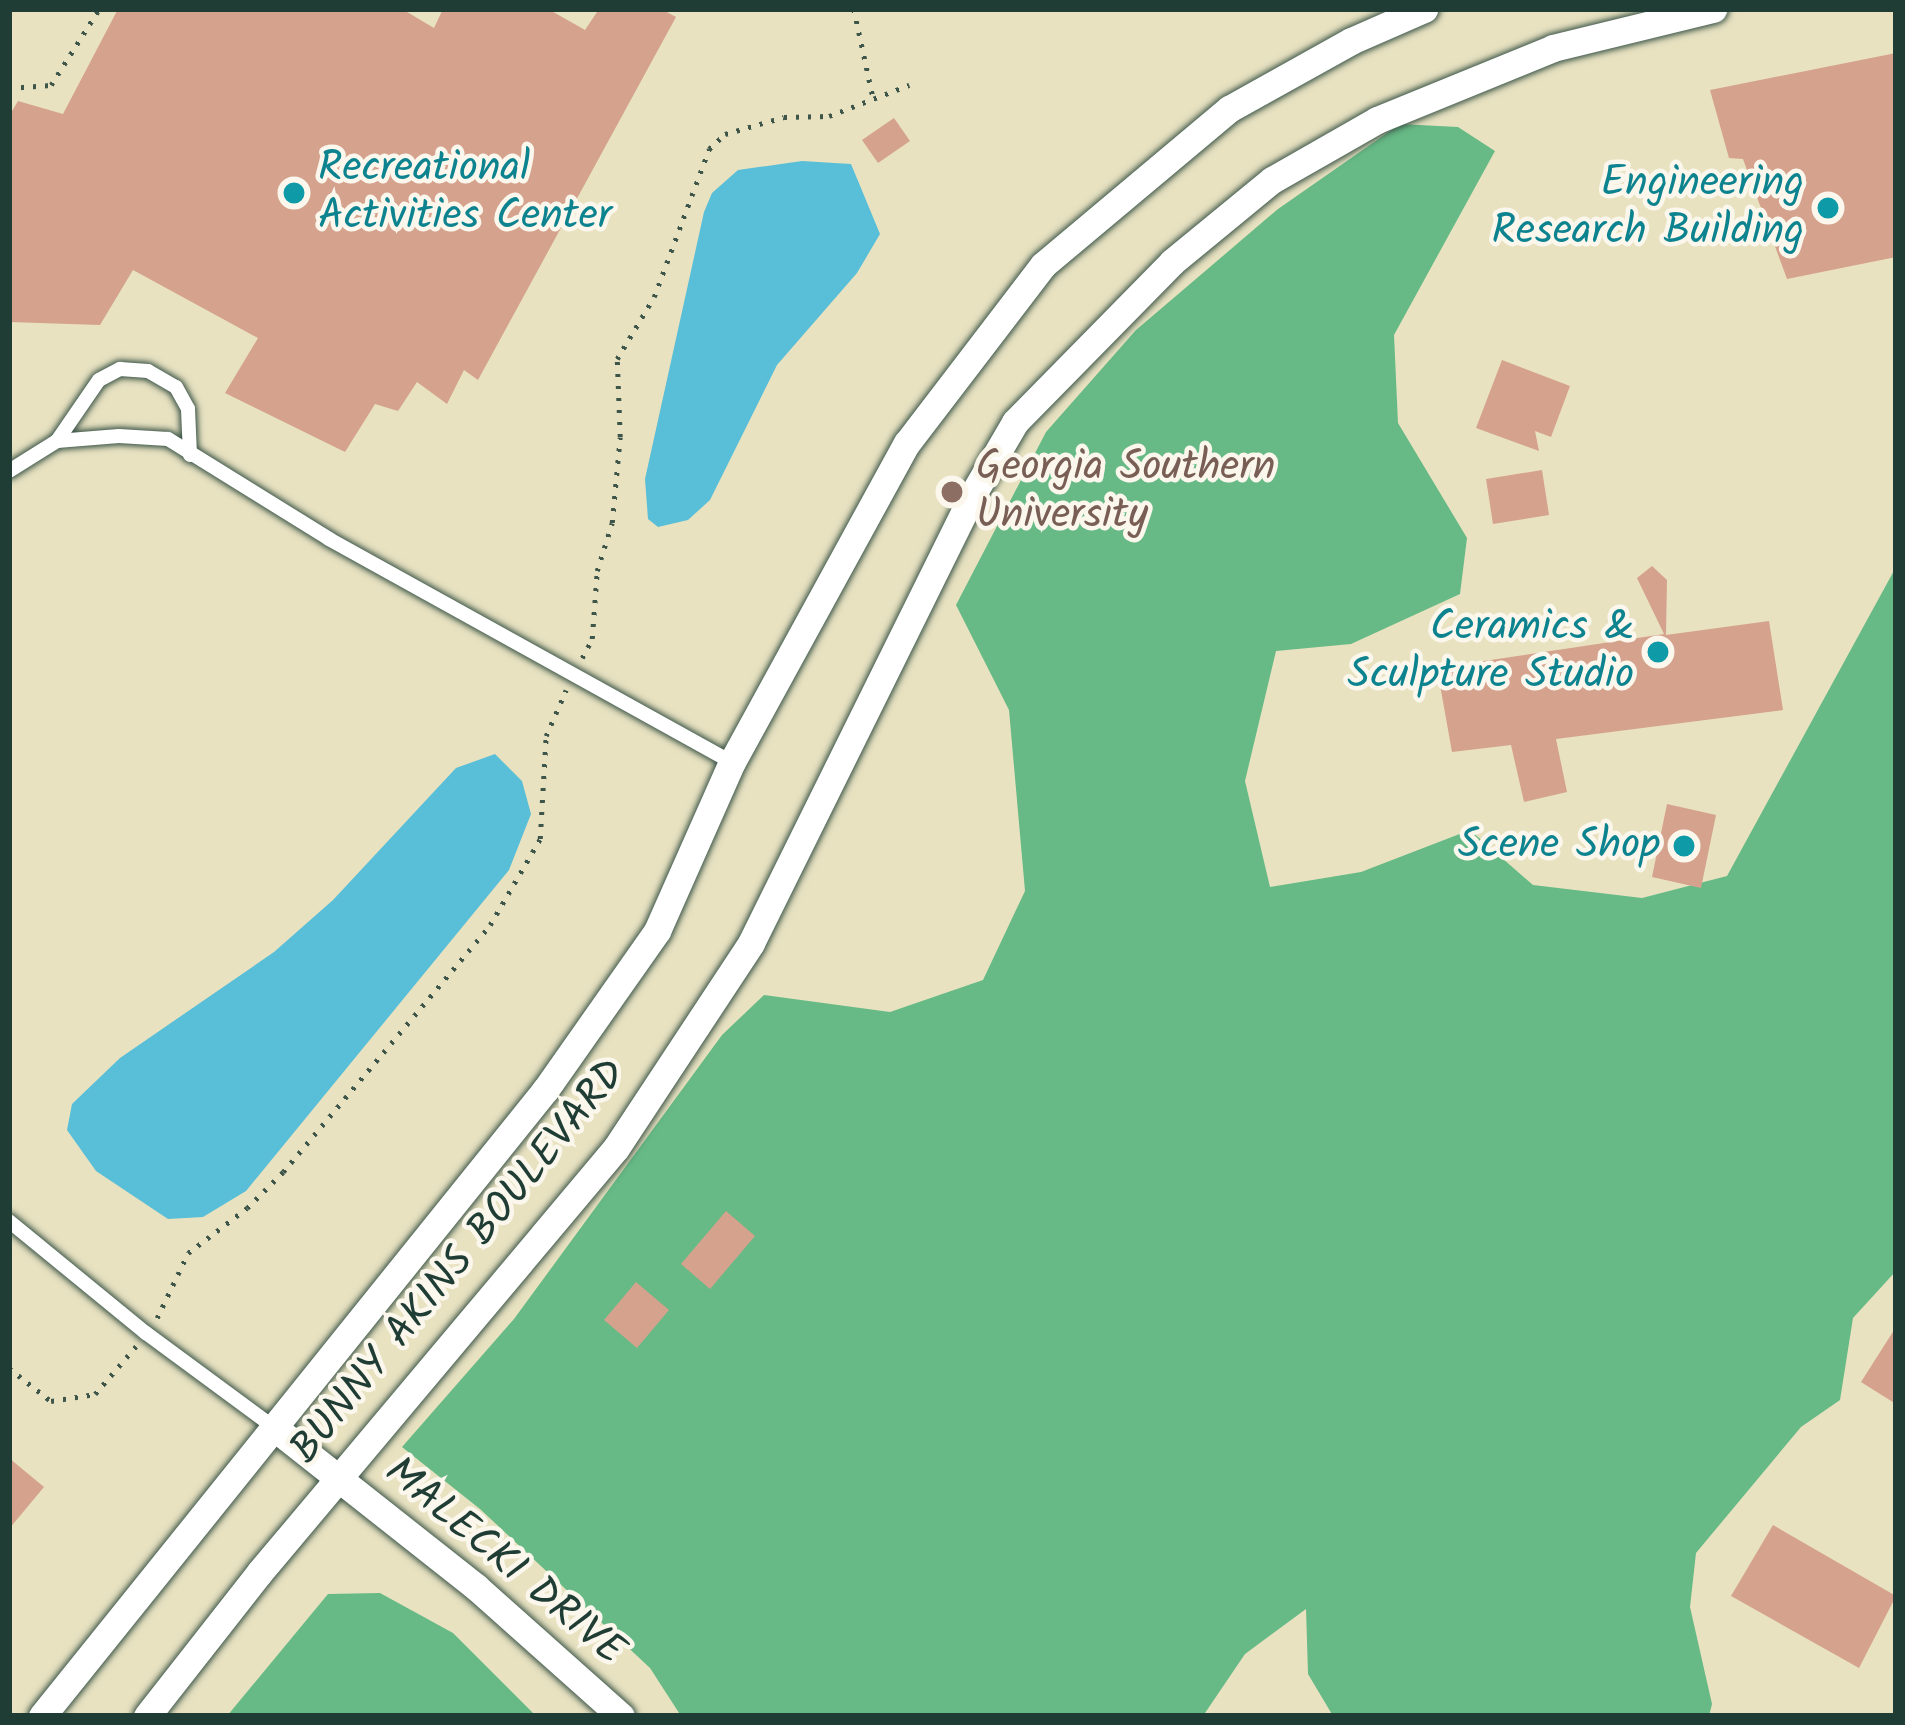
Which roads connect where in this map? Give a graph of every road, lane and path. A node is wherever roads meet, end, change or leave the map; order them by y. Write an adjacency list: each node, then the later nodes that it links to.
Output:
1 (99, 9): 6 (path)
2 (854, 9): 7 (path)
3 (1424, 9): 12 (street, BUNNY AKINS BOULEVARD)
4 (1713, 9): 17 (street, BUNNY AKINS BOULEVARD)
5 (909, 85): 7 (path)
6 (9, 88)
7 (873, 98): 11 (path)
8 (57, 442): 9 (lane); 9 (lane); 10 (lane)
9 (190, 455): 11 (lane)
10 (9, 471)
11 (572, 676): 12 (lane); 14 (path)
12 (732, 762): 16 (street, BUNNY AKINS BOULEVARD)
13 (9, 1221): 14 (lane)
14 (146, 1333): 15 (path); 16 (lane)
15 (9, 1368)
16 (276, 1429): 17 (street, MALECKI DRIVE); 18 (street, BUNNY AKINS BOULEVARD)
17 (339, 1479): 19 (street, BUNNY AKINS BOULEVARD); 20 (street, MALECKI DRIVE)
18 (42, 1716)
19 (147, 1716)
20 (621, 1716)

